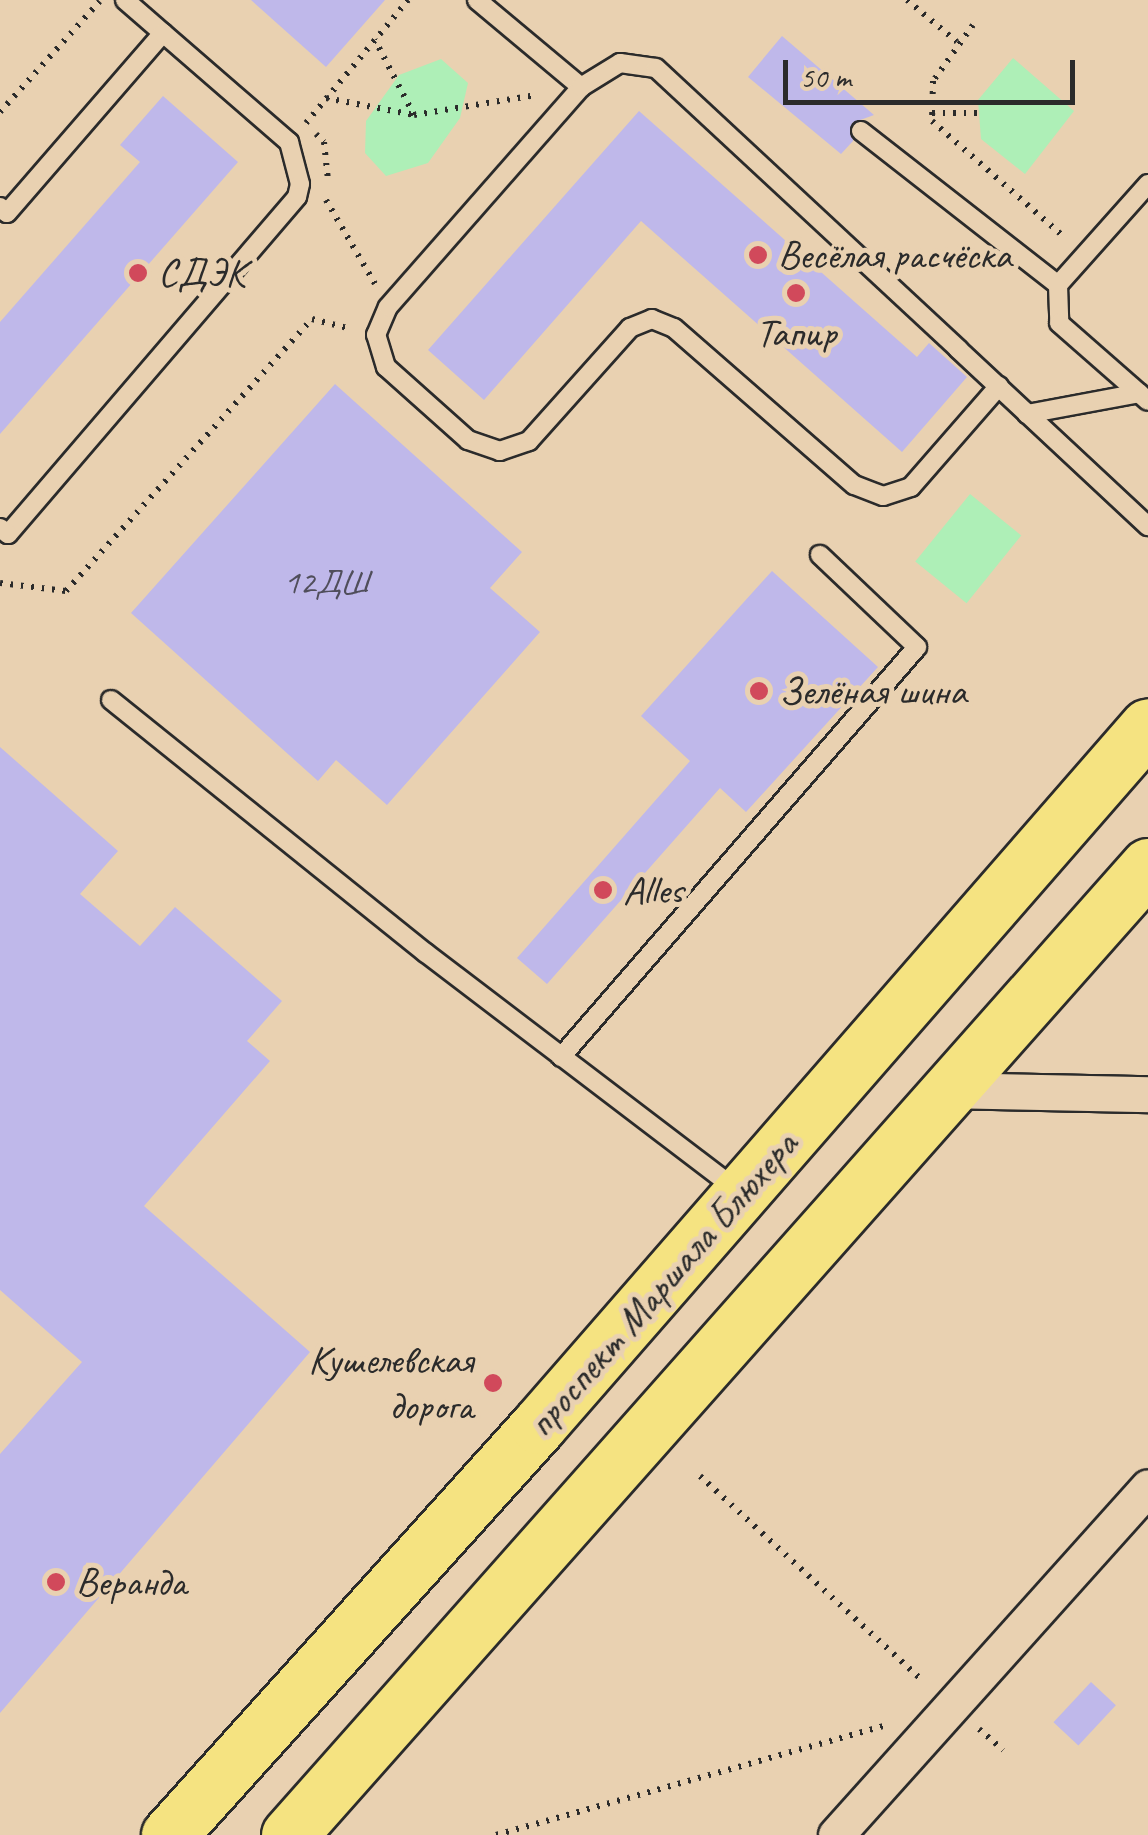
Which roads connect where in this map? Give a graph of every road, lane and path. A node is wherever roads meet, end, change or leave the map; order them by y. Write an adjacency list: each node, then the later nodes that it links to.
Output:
1 (100, 0): 12 (path)
2 (126, 0): 7 (lane)
3 (408, 0): 8 (path)
4 (478, 0): 10 (lane)
5 (906, 0): 9 (path)
6 (973, 24): 9 (path)
7 (163, 33): 17 (lane); 20 (lane)
8 (375, 40): 11 (path); 15 (path)
9 (958, 42): 13 (path)
10 (581, 87): 15 (path); 23 (lane); 25 (lane)
11 (326, 98): 15 (path); 17 (path)
12 (0, 112)
13 (932, 113): 14 (path); 21 (path)
14 (979, 113)
15 (414, 115)
16 (861, 131): 22 (lane)
17 (289, 142): 29 (lane)
18 (1148, 184): 21 (lane)
19 (326, 201): 23 (path)
20 (0, 206)
21 (1085, 255): 22 (lane)
22 (1058, 285): 26 (lane)
23 (388, 306): 24 (lane)
24 (376, 335): 25 (lane); 31 (path)
25 (998, 386): 27 (lane)
26 (1144, 397): 27 (lane)
27 (1027, 414): 28 (lane)
28 (1148, 526)
29 (0, 528)
30 (820, 554): 35 (lane)
31 (0, 583)
32 (112, 700): 35 (lane)
33 (1148, 726): 38 (main road, проспект Маршала Блюхера)
34 (1148, 866): 36 (main road)
35 (561, 1057): 38 (lane)
36 (950, 1090): 37 (street); 44 (main road)
37 (1148, 1094)
38 (741, 1194): 43 (main road, проспект Маршала Блюхера)
39 (700, 1476): 41 (path)
40 (1148, 1487): 41 (street)
41 (952, 1707): 42 (path); 45 (path); 46 (street)
42 (1003, 1750)
43 (169, 1835)
44 (289, 1835)
45 (496, 1835)
46 (836, 1835)

